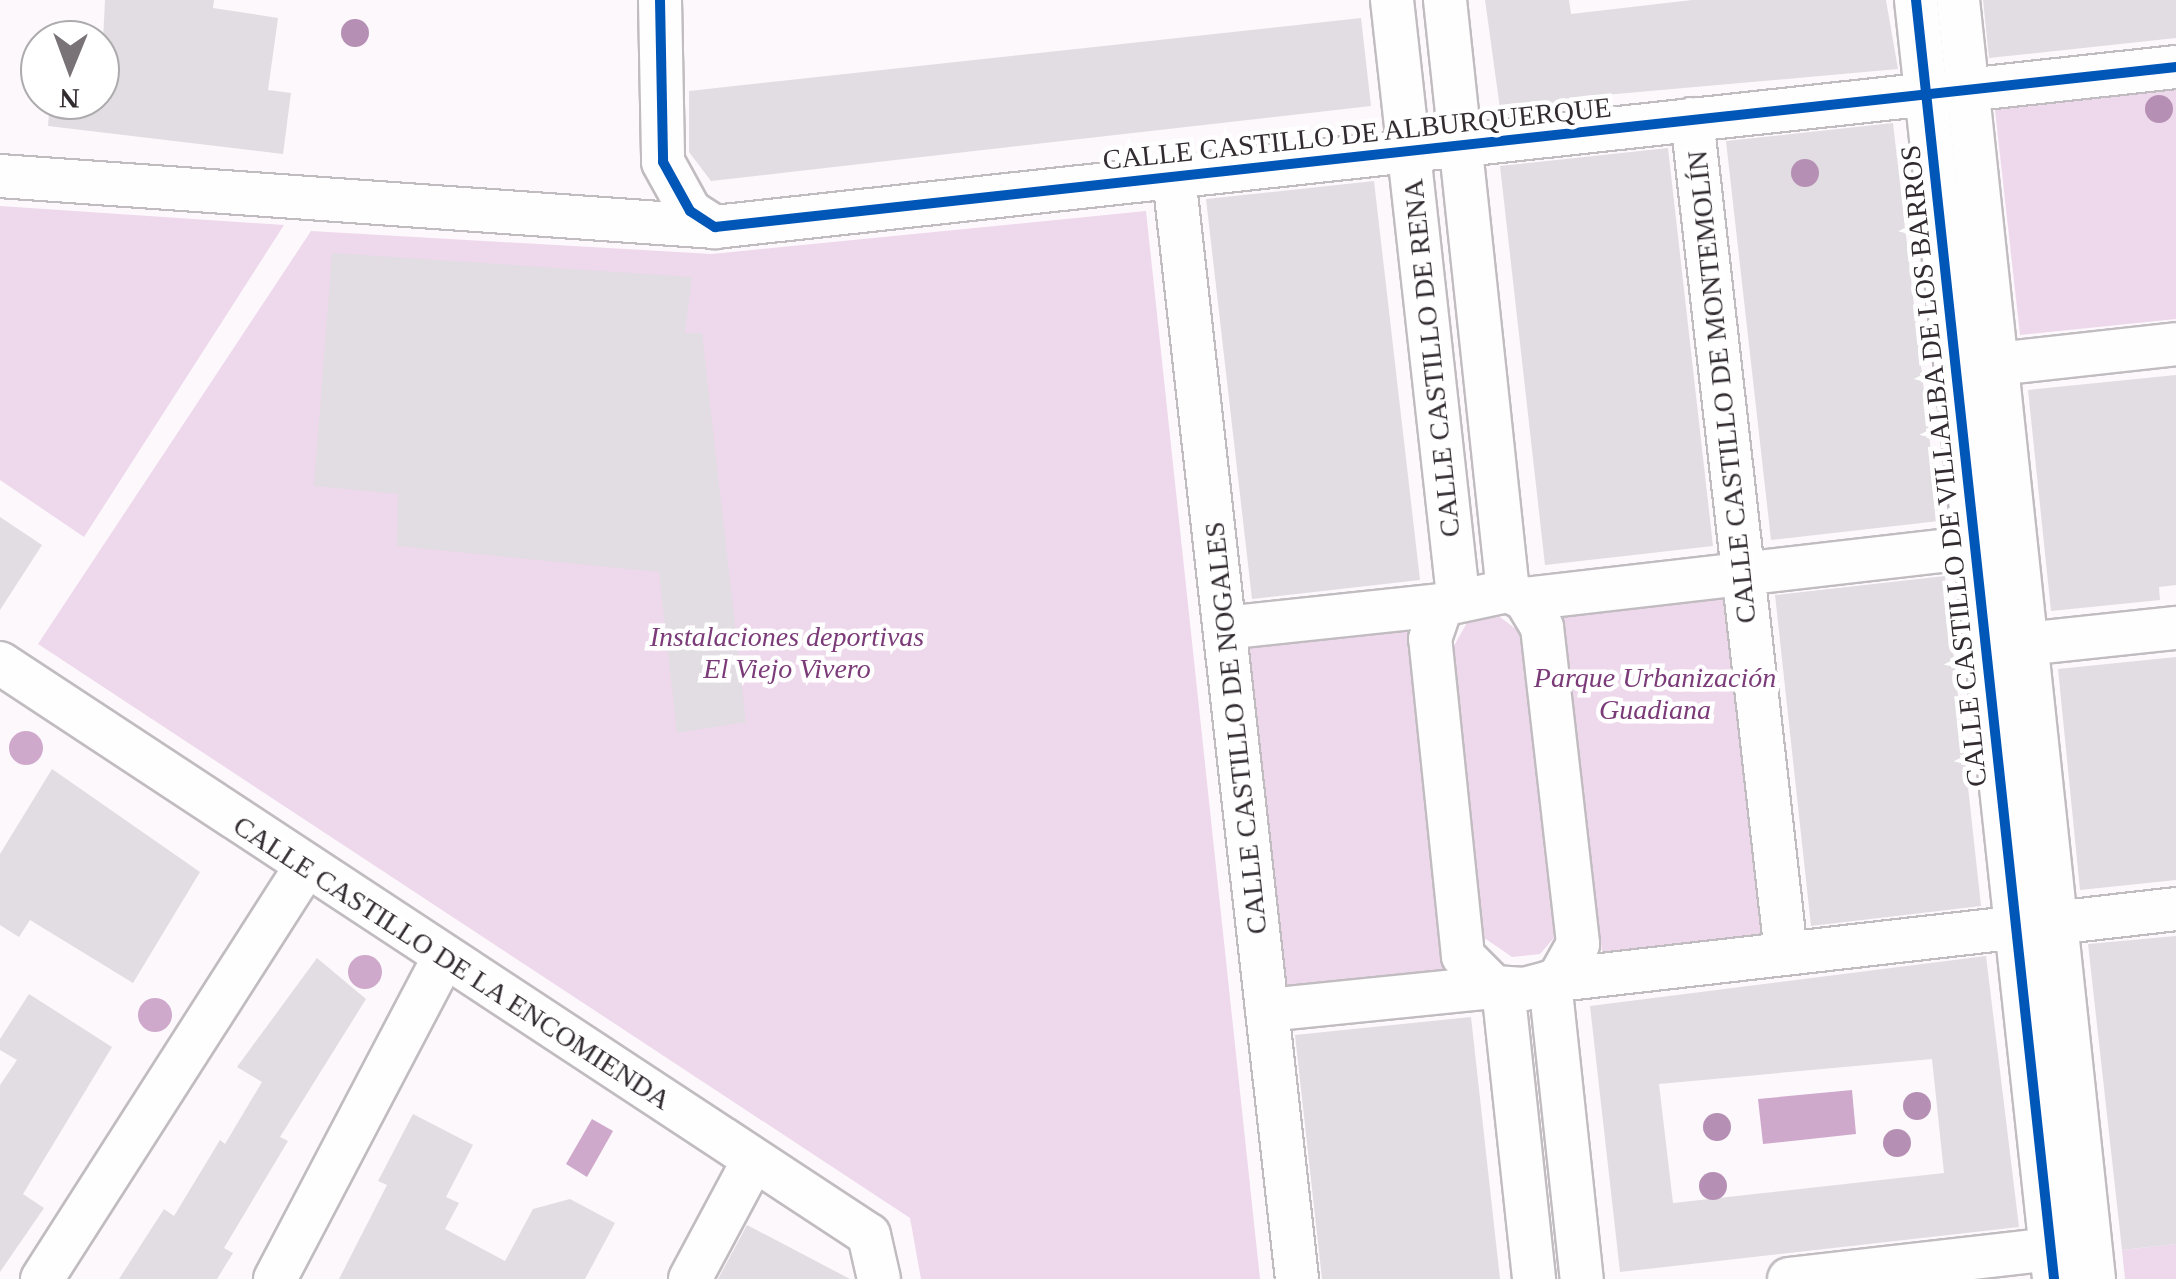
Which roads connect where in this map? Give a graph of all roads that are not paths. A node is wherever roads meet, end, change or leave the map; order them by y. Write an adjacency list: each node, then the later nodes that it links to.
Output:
1 (660, 0): 13 (street)
2 (1392, 0): 10 (street, CALLE CASTILLO DE RENA)
3 (1445, 0): 9 (street, CALLE CASTILLO DE RENA)
4 (1916, 0): 7 (street, CALLE CASTILLO DE VILLALBA DE LOS BARROS)
5 (1958, 0): 7 (street, CALLE CASTILLO DE VILLALBA DE LOS BARROS)
6 (2176, 66): 7 (street, CALLE CASTILLO DE ALBURQUERQUE)
7 (1947, 91): 8 (street, CALLE CASTILLO DE ALBURQUERQUE); 15 (street, CALLE CASTILLO DE VILLALBA DE LOS BARROS); 16 (street, CALLE CASTILLO DE VILLALBA DE LOS BARROS)
8 (1692, 120): 9 (street, CALLE CASTILLO DE ALBURQUERQUE); 17 (street, CALLE CASTILLO DE MONTEMOLÍN)
9 (1460, 145): 10 (street, CALLE CASTILLO DE ALBURQUERQUE); 18 (street, CALLE CASTILLO DE RENA)
10 (1408, 151): 12 (street, CALLE CASTILLO DE ALBURQUERQUE); 19 (street, CALLE CASTILLO DE RENA)
11 (0, 176): 13 (street, CALLE CASTILLO DE ALBURQUERQUE)
12 (1174, 177): 13 (street, CALLE CASTILLO DE ALBURQUERQUE); 20 (street, CALLE CASTILLO DE NOGALES)
13 (733, 225)
14 (2176, 344): 15 (street)
15 (1996, 364): 22 (street, CALLE CASTILLO DE VILLALBA DE LOS BARROS)
16 (1975, 547): 17 (street); 26 (street, CALLE CASTILLO DE VILLALBA DE LOS BARROS)
17 (1743, 574): 18 (street); 27 (street, CALLE CASTILLO DE MONTEMOLÍN)
18 (1516, 595): 19 (street); 29 (street, CALLE CASTILLO DE RENA)
19 (1450, 600): 20 (street); 30 (street, CALLE CASTILLO DE RENA)
20 (1225, 628): 31 (street, CALLE CASTILLO DE NOGALES)
21 (2176, 628): 22 (street)
22 (2026, 644): 26 (street, CALLE CASTILLO DE VILLALBA DE LOS BARROS)
23 (5, 679): 24 (street, CALLE CASTILLO DE LA ENCOMIENDA)
24 (306, 866): 28 (street, CALLE CASTILLO DE LA ENCOMIENDA); 34 (street)
25 (2176, 909): 26 (street)
26 (2036, 925): 27 (street); 33 (street); 42 (street)
27 (1786, 954): 29 (street)
28 (444, 957): 32 (street, CALLE CASTILLO DE LA ENCOMIENDA); 35 (street)
29 (1554, 981): 30 (street); 40 (street)
30 (1498, 987): 31 (street); 39 (street)
31 (1267, 1010): 38 (street, CALLE CASTILLO DE NOGALES)
32 (752, 1161): 36 (street); 37 (street, CALLE CASTILLO DE LA ENCOMIENDA)
33 (2052, 1264): 41 (street)
34 (42, 1279)
35 (275, 1279)
36 (690, 1279)
37 (879, 1279)
38 (1297, 1279)
39 (1534, 1279)
40 (1582, 1279)
41 (1789, 1279)
42 (2094, 1279)

